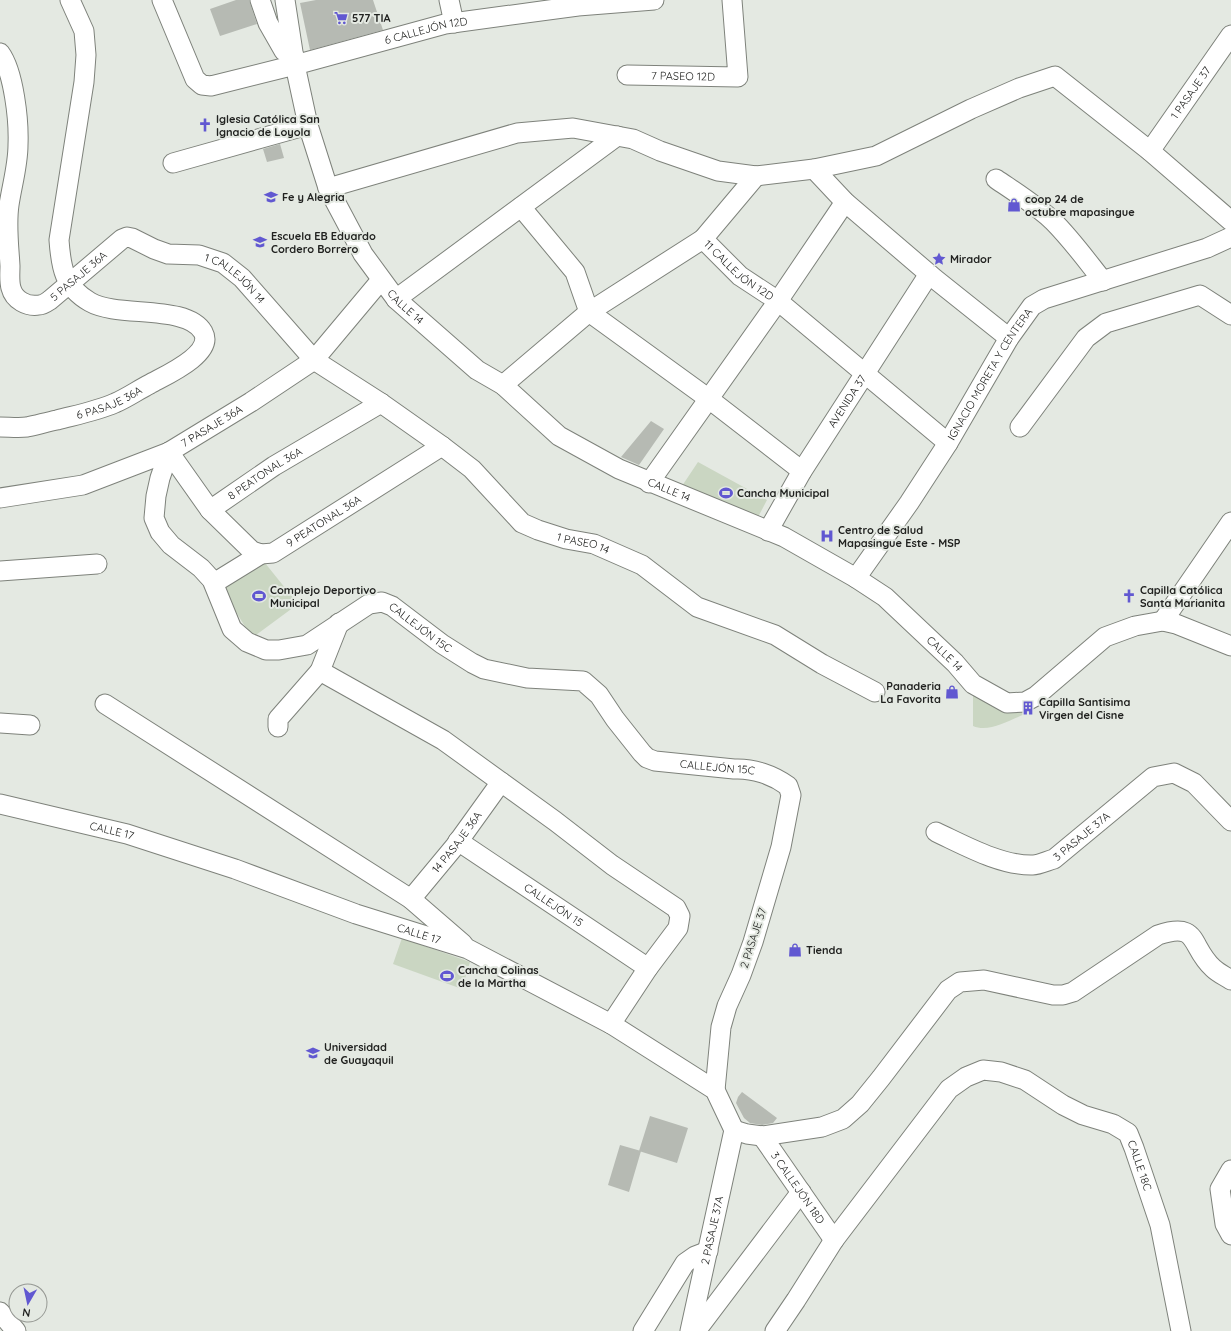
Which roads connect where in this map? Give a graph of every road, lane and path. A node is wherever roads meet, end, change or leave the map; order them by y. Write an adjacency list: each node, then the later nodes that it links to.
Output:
1 (70, 0): 31 (street)
2 (162, 0): 12 (street, 6 CALLEJÓN 12D)
3 (260, 0): 12 (street)
4 (285, 0): 12 (street, CALLE 14)
5 (449, 0): 9 (street)
6 (654, 0): 8 (street, 6 CALLEJÓN 12D)
7 (732, 0): 13 (street, 7 PASEO 12D)
8 (526, 6): 9 (street, 6 CALLEJÓN 12D)
9 (454, 23): 12 (street, 6 CALLEJÓN 12D)
10 (1231, 35): 16 (street, 1 PASAJE 37)
11 (0, 53): 31 (street, 5 PASAJE 36A)
12 (295, 61): 14 (street, CALLE 14)
13 (627, 75)
14 (308, 125): 17 (street); 21 (street, CALLE 14)
15 (617, 136): 19 (street); 21 (street); 23 (street)
16 (1150, 150): 18 (street); 24 (street)
17 (173, 163)
18 (814, 169): 19 (street); 22 (street)
19 (756, 176): 27 (street)
20 (996, 179): 30 (street)
21 (328, 188): 29 (street, CALLE 14)
22 (845, 202): 28 (street); 33 (street)
23 (521, 207): 32 (street); 34 (street)
24 (1231, 221)
25 (1231, 237): 30 (street, IGNACIO MORETA Y CENTERA)
26 (132, 238): 31 (street, 5 PASAJE 36A); 37 (street, 1 CALLEJÓN 14)
27 (703, 239): 33 (street, 11 CALLEJÓN 12D); 34 (street, 11 CALLEJÓN 12D)
28 (929, 274): 36 (street); 38 (street, AVENIDA 37)
29 (381, 280): 32 (street, CALLE 14); 37 (street, 7 PASAJE 36A)
30 (1103, 281): 36 (street, IGNACIO MORETA Y CENTERA)
31 (69, 284): 42 (street, 6 PASAJE 36A)
32 (396, 299): 39 (street, CALLE 14)
33 (778, 301): 38 (street, 11 CALLEJÓN 12D); 40 (street)
34 (589, 312): 39 (street, 11 CALLEJÓN 12D); 40 (street)
35 (1231, 315): 43 (street)
36 (1009, 338): 44 (street, IGNACIO MORETA Y CENTERA)
37 (314, 360): 41 (street, 1 PASEO 14); 46 (street, 7 PASAJE 36A)
38 (866, 373): 44 (street, 11 CALLEJÓN 12D); 47 (street, AVENIDA 37)
39 (503, 384): 48 (street, CALLE 14)
40 (709, 399): 47 (street); 48 (street)
41 (381, 403): 45 (street, 1 PASEO 14); 50 (street, 8 PEATONAL 36A)
42 (0, 427)
43 (1020, 427)
44 (948, 443): 56 (street, IGNACIO MORETA Y CENTERA)
45 (442, 446): 53 (street, 9 PEATONAL 36A); 62 (street, 1 PASEO 14)
46 (169, 452): 49 (street, 7 PASAJE 36A); 50 (street); 57 (street, CALLEJÓN 15C)
47 (802, 471): 52 (street, AVENIDA 37)
48 (649, 482): 52 (street, CALLE 14)
49 (0, 498)
50 (210, 510): 53 (street)
51 (1231, 522): 58 (street)
52 (768, 531): 56 (street, CALLE 14)
53 (261, 554): 57 (street, 9 PEATONAL 36A)
54 (97, 564): 55 (street)
55 (0, 571)
56 (856, 578): 58 (street, CALLE 14)
57 (214, 583): 59 (street, CALLEJÓN 15C)
58 (1163, 621): 60 (street, CALLE 14)
59 (339, 623): 61 (street); 68 (street, CALLEJÓN 15C)
60 (1231, 646)
61 (320, 670): 66 (street); 67 (street)
62 (875, 692)
63 (105, 704): 73 (street)
64 (0, 723): 65 (street)
65 (30, 725)
66 (278, 727)
67 (501, 782): 72 (street, 14 PASAJE 36A); 75 (street)
68 (788, 786): 78 (street, 2 PASAJE 37)
69 (0, 804): 74 (street, CALLE 17)
70 (1231, 821): 71 (street, 3 PASAJE 37A)
71 (936, 832)
72 (458, 841): 73 (street, 14 PASAJE 36A); 75 (street, CALLEJÓN 15)
73 (411, 899): 74 (street)
74 (468, 949): 77 (street, CALLE 17)
75 (648, 968): 77 (street)
76 (1231, 980): 80 (street)
77 (610, 1024): 78 (street, CALLE 17)
78 (715, 1090): 79 (street)
79 (734, 1130): 80 (street); 85 (street, 2 PASAJE 37A)
80 (762, 1136): 82 (street, 3 CALLEJÓN 18D)
81 (1231, 1170): 83 (street)
82 (801, 1192): 84 (street, 3 CALLEJÓN 18D); 90 (street)
83 (1231, 1235)
84 (834, 1240): 91 (street); 92 (street, CALLE 18C)
85 (708, 1251): 88 (street); 89 (street, 2 PASAJE 37A)
86 (0, 1312): 87 (street)
87 (16, 1331)
88 (642, 1331)
89 (690, 1331)
90 (696, 1331)
91 (775, 1331)
92 (1181, 1331)

